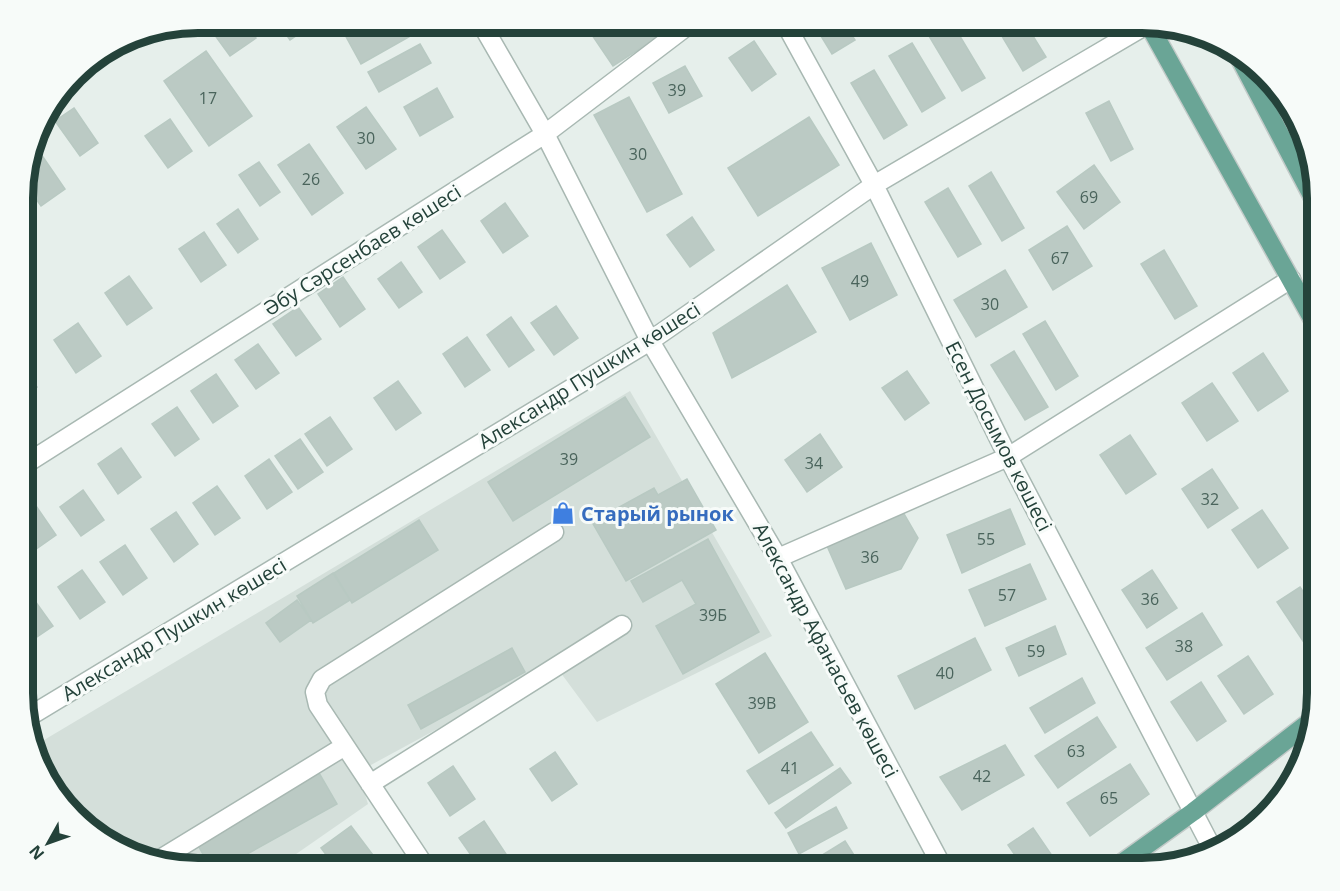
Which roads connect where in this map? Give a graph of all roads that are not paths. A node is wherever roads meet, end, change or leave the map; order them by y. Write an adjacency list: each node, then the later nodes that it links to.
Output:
1 (488, 33): 7 (street, Александр Афанасьев көшесі)
2 (677, 33): 7 (street, Әбу Сәрсенбаев көшесі)
3 (791, 33): 8 (street, Есен Досымов көшесі)
4 (1133, 33): 8 (street, Александр Пушкин көшесі)
5 (1153, 33): 10 (main road)
6 (1246, 71): 9 (main road)
7 (544, 134): 12 (street, Александр Афанасьев көшесі); 14 (street, Әбу Сәрсенбаев көшесі)
8 (874, 185): 12 (street, Александр Пушкин көшесі); 13 (street, Есен Досымов көшесі)
9 (1307, 186)
10 (1291, 279): 11 (main road); 13 (street)
11 (1307, 309)
12 (650, 341): 16 (street, Александр Афанасьев көшесі); 18 (street, Александр Пушкин көшесі)
13 (1008, 457): 16 (street); 22 (street, Есен Досымов көшесі)
14 (33, 459)
15 (554, 532): 20 (street)
16 (778, 558): 26 (street, Александр Афанасьев көшесі)
17 (622, 626): 21 (street)
18 (34, 714)
19 (1303, 727): 22 (main road)
20 (345, 746): 21 (street); 24 (street)
21 (370, 784): 25 (street)
22 (1193, 812): 23 (street, Есен Досымов көшесі); 27 (main road)
23 (1209, 843)
24 (167, 855)
25 (419, 858)
26 (939, 858)
27 (1129, 858)

